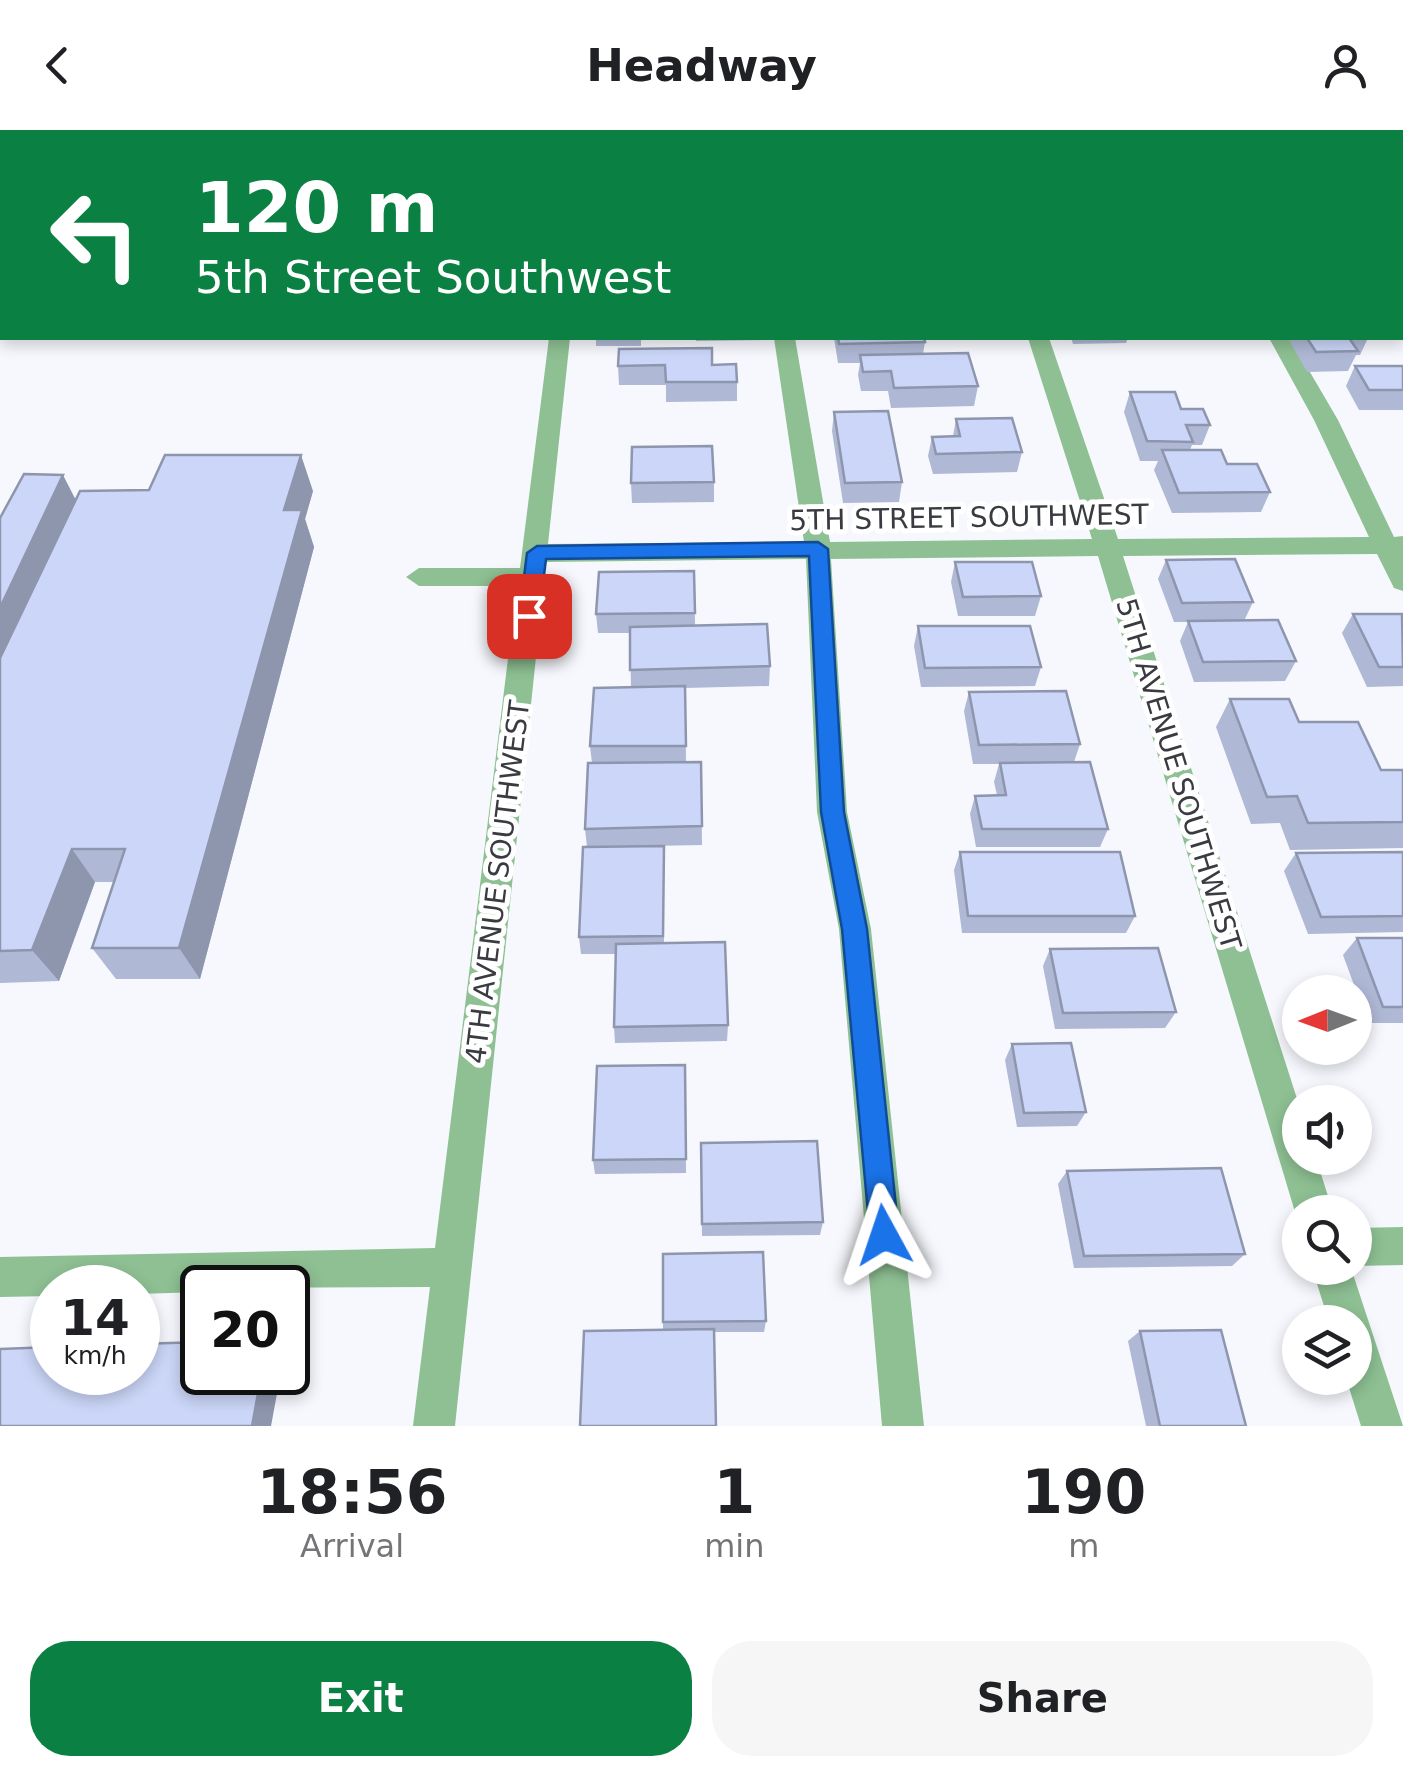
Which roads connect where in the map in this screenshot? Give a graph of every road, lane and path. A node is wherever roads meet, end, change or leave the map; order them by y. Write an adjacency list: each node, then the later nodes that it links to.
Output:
1 (558, 340): 8 (street, 4TH AVENUE SOUTHWEST)
2 (784, 340): 7 (street)
3 (1039, 340): 6 (street, 5TH AVENUE SOUTHWEST)
4 (1281, 340): 5 (street)
5 (1393, 544): 6 (street, 5TH STREET SOUTHWEST); 10 (street)
6 (1108, 545): 7 (street, 5TH STREET SOUTHWEST); 11 (street, 5TH AVENUE SOUTHWEST)
7 (818, 549): 8 (street, 5TH STREET SOUTHWEST); 18 (street)
8 (535, 565): 9 (street, 5TH STREET SOUTHWEST); 14 (street, 4TH AVENUE SOUTHWEST)
9 (418, 576)
10 (1403, 582)
11 (1309, 1195)
12 (1403, 1246): 13 (street)
13 (1372, 1247)
14 (451, 1267): 15 (street); 17 (street, 4TH AVENUE SOUTHWEST)
15 (0, 1277)
16 (1372, 1395): 19 (street)
17 (434, 1426)
18 (903, 1426)
19 (1382, 1426)

